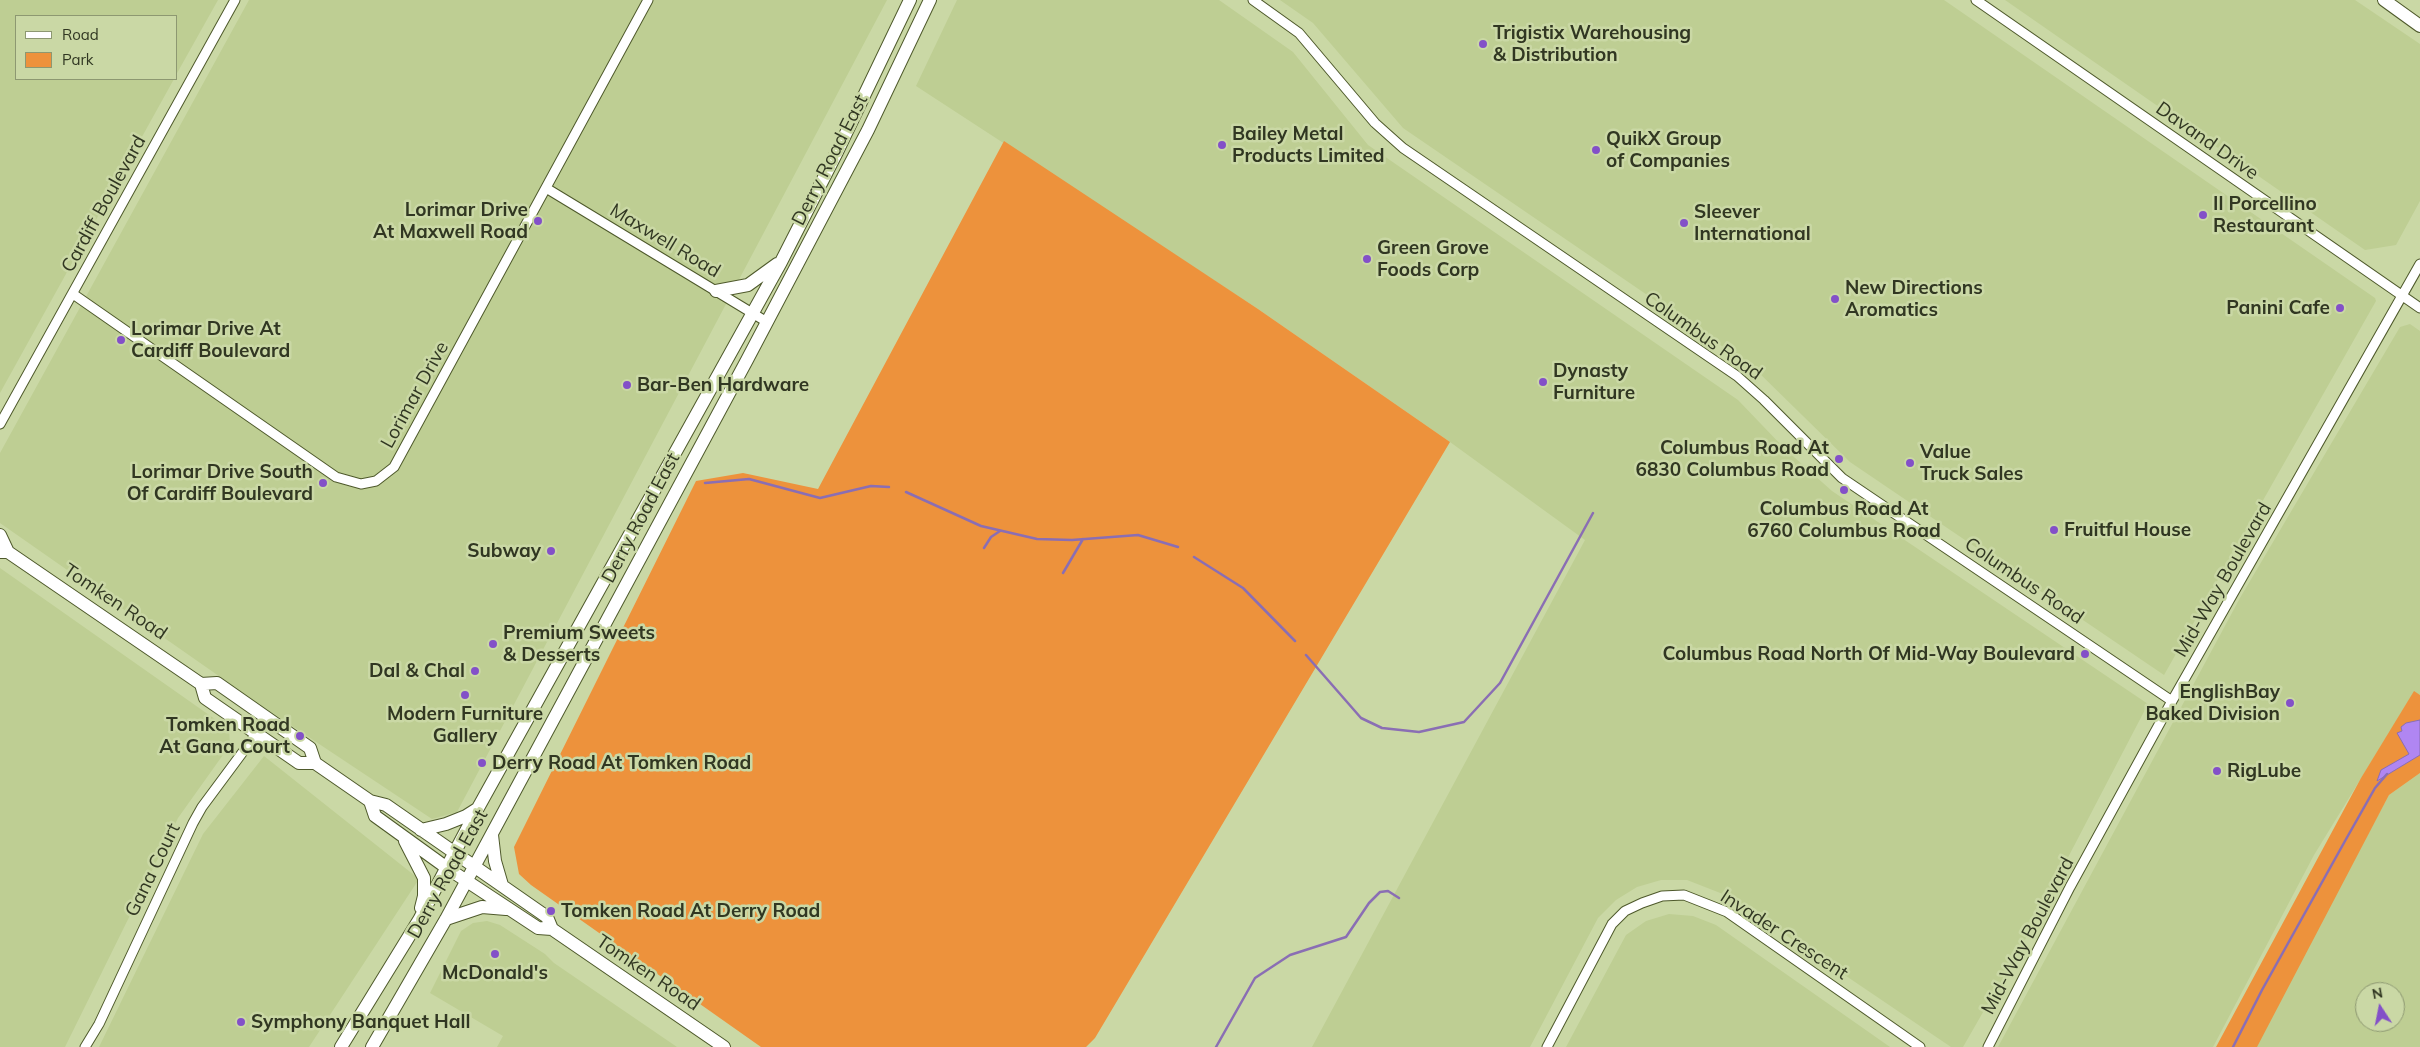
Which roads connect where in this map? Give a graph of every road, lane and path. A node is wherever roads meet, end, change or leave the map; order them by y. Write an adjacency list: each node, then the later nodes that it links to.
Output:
1 (235, 0): 13 (street, Cardiff Boulevard)
2 (648, 0): 9 (street, Lorimar Drive)
3 (910, 0): 10 (main road, Derry Road East)
4 (930, 0): 17 (main road, Derry Road East)
5 (1253, 0): 22 (street, Columbus Road)
6 (1976, 0): 14 (street, Davand Drive)
7 (2384, 0): 8 (main road)
8 (2420, 26)
9 (546, 188): 12 (street, Maxwell Road); 13 (street, Lorimar Drive)
10 (781, 262): 12 (main road); 16 (main road, Derry Road East)
11 (2420, 264): 14 (street, Mid-Way Boulevard)
12 (716, 291): 16 (street, Maxwell Road)
13 (73, 294): 18 (street, Cardiff Boulevard)
14 (2402, 296): 15 (street, Davand Drive); 22 (street, Mid-Way Boulevard)
15 (2420, 308)
16 (751, 312): 17 (street, Maxwell Road); 27 (main road, Derry Road East)
17 (767, 322): 29 (main road, Derry Road East)
18 (0, 424)
19 (0, 535): 20 (main road, Tomken Road)
20 (4, 552): 21 (main road, Tomken Road)
21 (201, 684): 23 (main road, Tomken Road); 24 (main road, Tomken Road)
22 (2172, 702): 46 (street, Mid-Way Boulevard)
23 (268, 718): 24 (street, Gana Court); 25 (main road, Tomken Road)
24 (256, 733): 25 (main road, Tomken Road); 40 (street, Gana Court)
25 (315, 763): 26 (main road, Tomken Road)
26 (370, 802): 28 (main road, Tomken Road); 30 (main road, Tomken Road)
27 (478, 808): 28 (main road); 31 (main road, Derry Road East)
28 (421, 830): 31 (main road, Tomken Road)
29 (492, 835): 33 (main road, Derry Road East); 35 (main road)
30 (403, 836): 32 (main road, Tomken Road); 38 (main road)
31 (454, 854): 32 (main road, Derry Road East); 33 (main road, Tomken Road)
32 (447, 868): 34 (main road, Tomken Road); 38 (main road, Derry Road East)
33 (473, 868): 34 (main road, Derry Road East); 35 (main road, Tomken Road)
34 (466, 881): 36 (main road, Tomken Road); 37 (main road, Derry Road East)
35 (502, 885): 39 (main road, Tomken Road)
36 (508, 909): 37 (main road); 39 (main road, Tomken Road)
37 (446, 919): 42 (main road, Derry Road East)
38 (419, 920): 41 (main road, Derry Road East)
39 (552, 930): 43 (main road, Tomken Road)
40 (85, 1047)
41 (341, 1047)
42 (372, 1047)
43 (724, 1047)
44 (1547, 1047): 45 (street, Invader Crescent)
45 (1920, 1047)
46 (1988, 1047)

